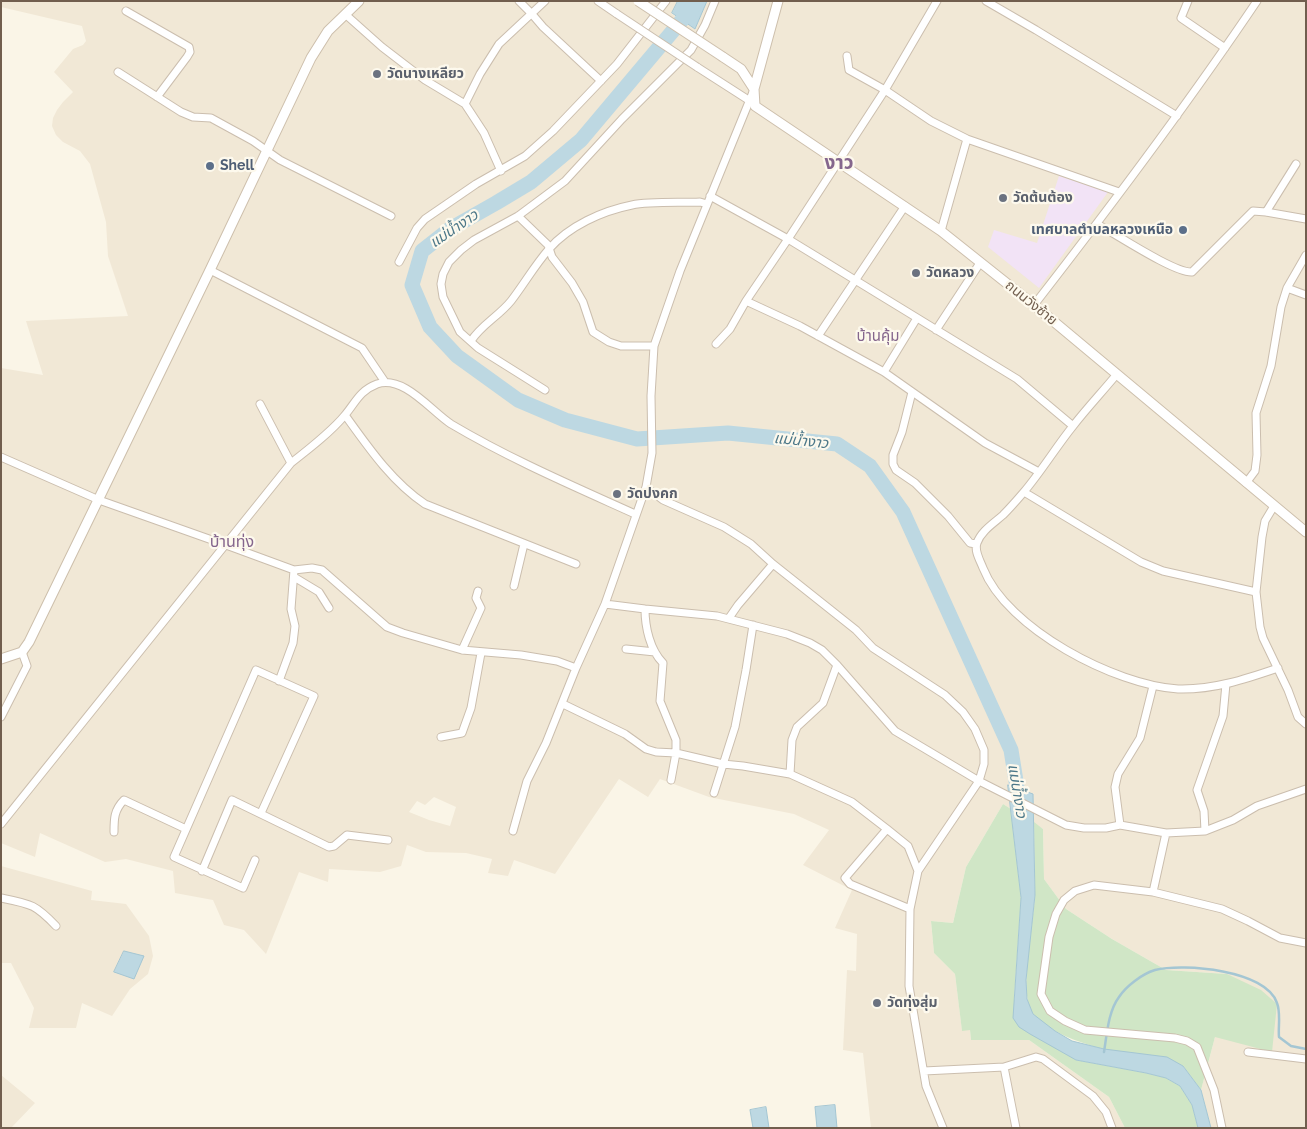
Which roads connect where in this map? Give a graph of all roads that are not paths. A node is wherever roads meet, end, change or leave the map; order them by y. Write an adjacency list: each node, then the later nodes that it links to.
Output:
1 (359, 1): 15 (main road)
2 (518, 1): 14 (street)
3 (545, 1): 14 (street)
4 (598, 1): 23 (street, bridge)
5 (638, 1): 20 (main road, bridge)
6 (666, 1): 19 (street)
7 (715, 1): 36 (street)
8 (778, 1): 20 (main road)
9 (937, 1): 21 (street)
10 (986, 1): 25 (street)
11 (1188, 1): 16 (street)
12 (1257, 1): 16 (street)
13 (126, 11): 22 (street)
14 (531, 13): 19 (street); 24 (street)
15 (345, 14): 24 (street); 27 (main road)
16 (1225, 48): 25 (street)
17 (847, 56): 21 (street)
18 (118, 72): 22 (street)
19 (601, 81): 30 (street)
20 (754, 89): 23 (street); 28 (main road, ถนนวังซ้าย)
21 (885, 90): 26 (street); 28 (street)
22 (157, 96): 27 (street)
23 (750, 101): 32 (street)
24 (466, 104): 30 (street)
25 (1177, 116): 31 (street)
26 (967, 139): 31 (street); 39 (street)
27 (268, 151): 35 (street); 45 (main road)
28 (838, 161): 33 (main road, ถนนวังซ้าย); 40 (street)
29 (1296, 164): 34 (street)
30 (501, 171): 43 (street)
31 (1119, 192): 38 (street)
32 (708, 200): 40 (street); 41 (street); 56 (street)
33 (905, 206): 39 (main road, ถนนวังซ้าย); 46 (street)
34 (1266, 212): 37 (street); 38 (street)
35 (391, 216)
36 (518, 216): 41 (street); 54 (street)
37 (1306, 219)
38 (1097, 224): 50 (street)
39 (942, 231): 44 (main road, ถนนวังซ้าย)
40 (788, 239): 46 (street); 49 (street)
41 (549, 248): 54 (street); 56 (street)
42 (1306, 255): 47 (street)
43 (399, 262)
44 (980, 263): 50 (main road, ถนนวังซ้าย); 52 (street)
45 (210, 270): 59 (street); 71 (main road)
46 (855, 280): 51 (street); 53 (street)
47 (1288, 288): 48 (street); 68 (street)
48 (1306, 295)
49 (746, 301): 53 (street); 55 (street)
50 (1034, 305): 58 (main road, ถนนวังซ้าย)
51 (917, 318): 52 (street); 57 (street)
52 (936, 330): 64 (street)
53 (818, 336): 57 (street)
54 (471, 341): 60 (street)
55 (716, 344)
56 (654, 346): 69 (street)
57 (884, 372): 61 (street)
58 (1117, 374): 64 (street); 68 (main road, ถนนวังซ้าย)
59 (385, 382): 63 (street); 73 (street)
60 (546, 390)
61 (912, 392): 67 (street); 77 (street)
62 (260, 404): 66 (street)
63 (345, 416): 66 (street); 76 (street)
64 (1073, 426): 67 (street)
65 (1, 457): 71 (street)
66 (291, 463): 75 (street)
67 (1039, 472): 70 (street)
68 (1246, 483): 72 (main road, ถนนวังซ้าย)
69 (646, 487): 73 (street); 79 (street)
70 (1024, 492): 77 (street); 83 (street)
71 (99, 500): 75 (street); 91 (main road)
72 (1274, 506): 74 (main road, ถนนวังซ้าย); 83 (street)
73 (635, 514): 84 (street)
74 (1306, 532)
75 (226, 544): 80 (street); 113 (street)
76 (524, 544): 78 (street); 81 (street)
77 (976, 544): 100 (street)
78 (576, 564)
79 (773, 564): 87 (street); 109 (street)
80 (294, 574): 85 (street); 90 (street); 98 (street)
81 (514, 586)
82 (478, 591): 90 (street)
83 (1256, 592): 97 (street)
84 (605, 604): 86 (street); 96 (street)
85 (329, 608)
86 (645, 609): 87 (street); 92 (street)
87 (729, 618): 88 (street)
88 (753, 625): 95 (street); 106 (street)
89 (626, 649): 92 (street)
90 (462, 650): 93 (street)
91 (22, 652): 94 (main road); 102 (street)
92 (655, 652): 105 (street)
93 (481, 653): 96 (street); 104 (street)
94 (1, 659)
95 (837, 665): 107 (street); 109 (street)
96 (576, 668): 101 (street)
97 (1278, 668): 99 (street); 103 (street)
98 (279, 681): 112 (street); 115 (street)
99 (1226, 684): 100 (street); 117 (street)
100 (1153, 686): 114 (street)
101 (562, 704): 105 (street); 119 (street)
102 (1, 717)
103 (1306, 724)
104 (441, 737)
105 (676, 753): 106 (street); 108 (street)
106 (723, 764): 107 (street); 111 (street)
107 (790, 774): 116 (street)
108 (671, 780)
109 (979, 781): 114 (street); 124 (street)
110 (1306, 789): 117 (street)
111 (714, 793)
112 (261, 813): 121 (street); 123 (street)
113 (1, 824)
114 (1120, 824): 120 (street)
115 (186, 829): 118 (street); 123 (street)
116 (887, 829): 124 (street); 127 (street)
117 (1205, 831): 120 (street)
118 (114, 832)
119 (513, 832)
120 (1166, 832): 125 (street)
121 (388, 840)
122 (255, 860): 123 (street)
123 (202, 871)
124 (918, 871): 127 (street)
125 (1153, 892): 129 (street); 137 (street)
126 (1, 898): 128 (street)
127 (910, 909): 133 (street)
128 (56, 926)
129 (1306, 943)
130 (1248, 1052): 131 (street)
131 (1306, 1060)
132 (1004, 1067): 133 (street); 135 (street); 136 (street)
133 (924, 1071): 134 (street)
134 (943, 1128)
135 (1016, 1128)
136 (1112, 1128)
137 (1222, 1128)

